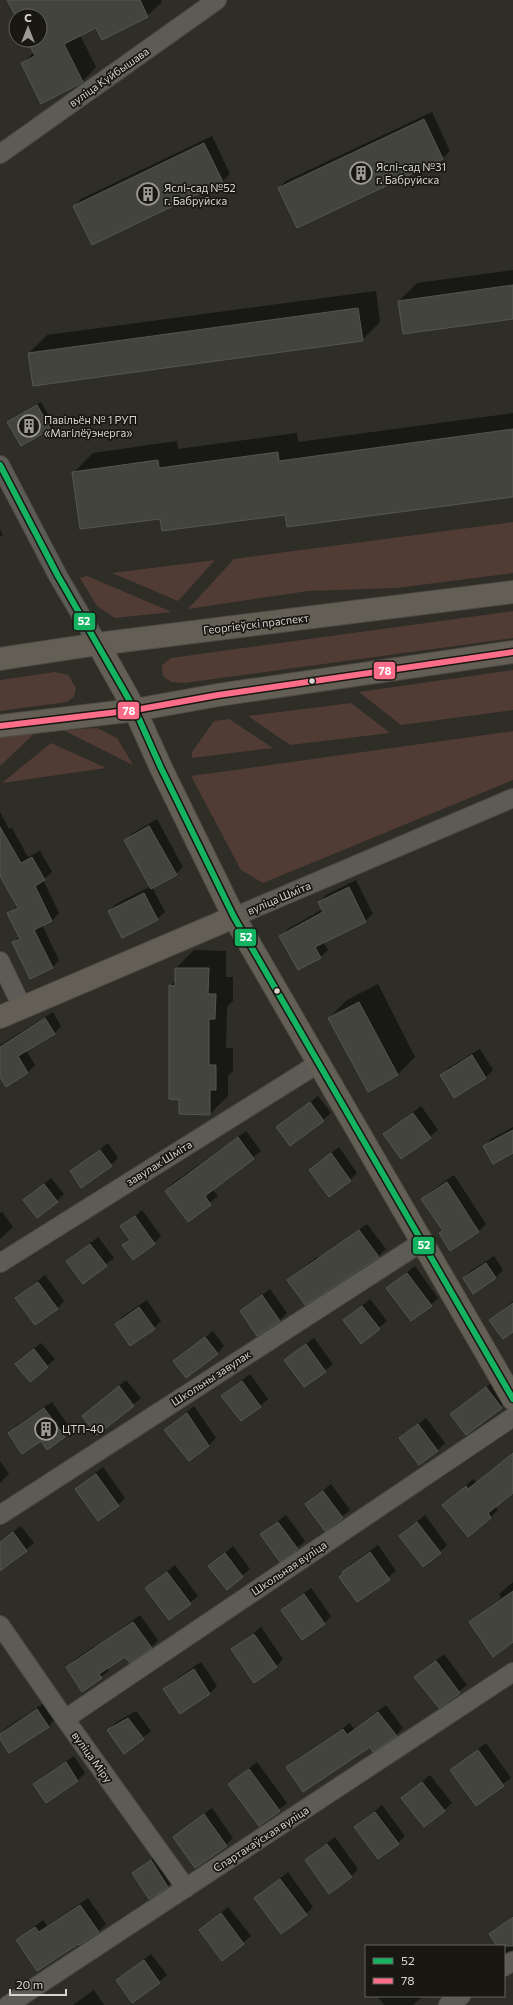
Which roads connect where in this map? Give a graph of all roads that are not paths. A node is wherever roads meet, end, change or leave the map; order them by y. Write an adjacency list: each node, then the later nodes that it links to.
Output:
1 (217, 0): 2 (street, вуліца Куйбышава)
2 (0, 154)
3 (0, 465): 5 (street)
4 (513, 592): 5 (main road, Георгіеўскі праспект)
5 (98, 644): 7 (main road, Георгіеўскі праспект); 8 (main road)
6 (513, 652): 8 (main road)
7 (0, 659)
8 (135, 710): 9 (main road); 11 (main road)
9 (0, 726)
10 (513, 798): 11 (street, вуліца Шміта)
11 (234, 917): 13 (main road, вуліца Шміта); 15 (main road)
12 (0, 961): 13 (street)
13 (22, 1007): 14 (main road, вуліца Шміта)
14 (0, 1016)
15 (318, 1063): 16 (main road); 17 (street, завулак Шміта)
16 (422, 1242): 18 (main road); 20 (street, Школьны завулак)
17 (0, 1263)
18 (513, 1399)
19 (513, 1417): 23 (street, Школьная вуліца)
20 (0, 1514)
21 (0, 1624): 23 (street, вуліца Міру)
22 (513, 1672): 24 (street, Спартакаўская вуліца)
23 (65, 1719): 24 (street, вуліца Міру)
24 (186, 1888): 26 (street, Спартакаўская вуліца)
25 (460, 1997): 27 (street)
26 (8, 2005)
27 (448, 2005)

